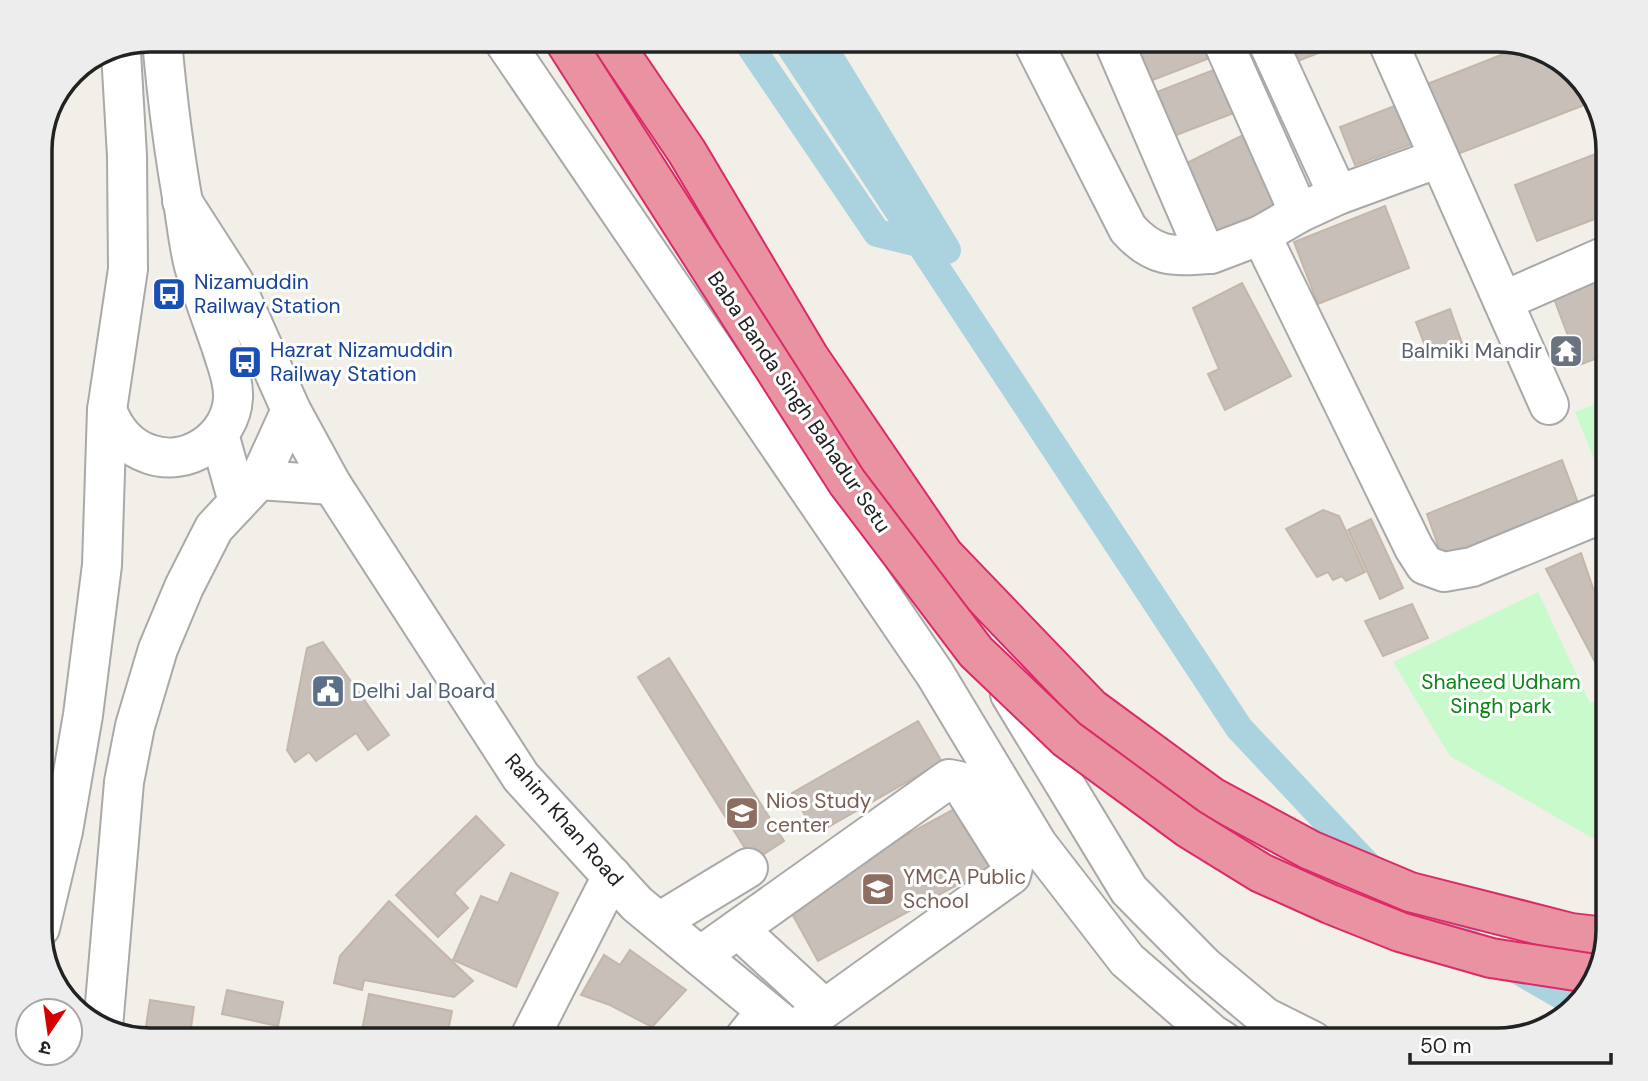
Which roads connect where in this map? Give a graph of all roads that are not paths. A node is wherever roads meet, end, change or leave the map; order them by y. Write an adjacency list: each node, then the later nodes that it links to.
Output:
1 (163, 52): 14 (street)
2 (511, 52): 41 (street)
3 (572, 52): 36 (highway, Baba Banda Singh Bahadur Setu, bridge)
4 (607, 52): 42 (street)
5 (619, 52): 34 (highway, Baba Banda Singh Bahadur Setu)
6 (1038, 52): 17 (street)
7 (1118, 52): 17 (street)
8 (1227, 52): 15 (street)
9 (1272, 52): 13 (street)
10 (1392, 52): 12 (street)
11 (121, 57): 21 (street)
12 (1439, 158): 13 (street); 19 (street)
13 (1338, 195): 15 (street)
14 (182, 201): 22 (street, Rahim Khan Road); 23 (street)
15 (1299, 213): 16 (street)
16 (1261, 235): 17 (street); 26 (street)
17 (1208, 254)
18 (1596, 260): 19 (street)
19 (1503, 302): 20 (street)
20 (1549, 405)
21 (107, 410): 23 (street); 27 (street)
22 (291, 410): 24 (street, Rahim Khan Road); 25 (street)
23 (219, 434): 25 (street)
24 (332, 485): 25 (street); 31 (street, Rahim Khan Road)
25 (248, 491): 28 (street)
26 (1596, 516)
27 (83, 715): 28 (street); 30 (street)
28 (124, 782): 38 (street)
29 (748, 868): 32 (street)
30 (53, 873)
31 (612, 876): 32 (street, Rahim Khan Road); 39 (street)
32 (659, 922): 35 (street, Rahim Khan Road)
33 (738, 929): 35 (street); 37 (street); 37 (street)
34 (1596, 936)
35 (700, 956): 40 (street, Rahim Khan Road)
36 (1586, 973)
37 (824, 1008): 40 (street)
38 (104, 1016)
39 (534, 1028)
40 (787, 1028)
41 (1205, 1028)
42 (1287, 1028)

